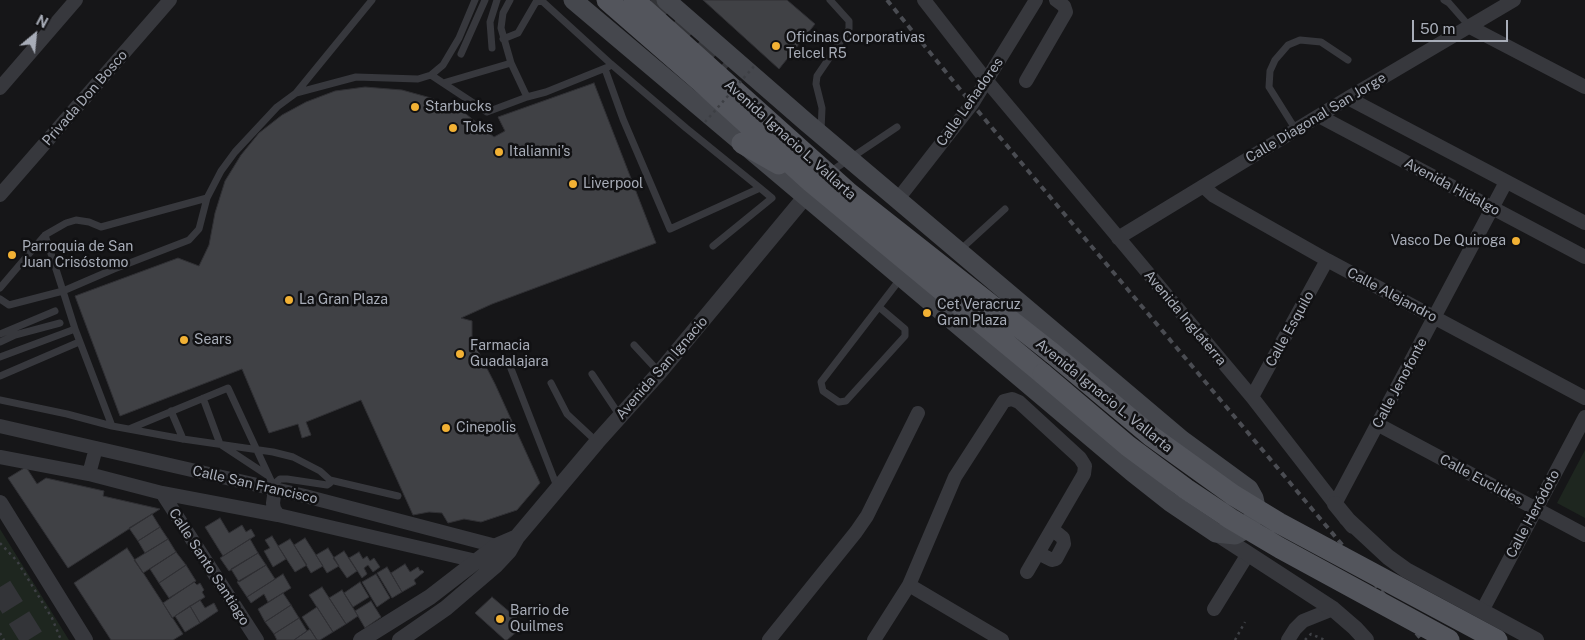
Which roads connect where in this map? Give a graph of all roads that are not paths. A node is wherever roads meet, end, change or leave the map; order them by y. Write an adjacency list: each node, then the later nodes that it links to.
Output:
1 (76, 0): 30 (street)
2 (170, 0): 43 (street, Privada Don Bosco)
3 (372, 0): 31 (lane)
4 (475, 0): 25 (lane)
5 (485, 0): 20 (lane)
6 (497, 0): 19 (lane)
7 (510, 0): 18 (lane)
8 (573, 0): 38 (main road)
9 (607, 0): 39 (main road, Avenida Ignacio L. Vallarta)
10 (830, 0): 37 (lane)
11 (924, 0): 26 (street, Avenida Inglaterra)
12 (1036, 0): 26 (street, Calle Leñadores)
13 (1056, 0): 27 (street)
14 (1446, 0): 17 (lane)
15 (1514, 0): 17 (street, Calle Diagonal San Jorge)
16 (660, 3): 37 (main road, Avenida Ignacio L. Vallarta); 39 (main road, Avenida Ignacio L. Vallarta)
17 (1470, 27): 29 (street); 33 (street, Calle Diagonal San Jorge)
18 (503, 39): 22 (lane); 23 (lane)
19 (492, 48)
20 (461, 54)
21 (1348, 60): 36 (lane)
22 (511, 63): 28 (lane); 32 (lane)
23 (608, 67): 32 (lane); 42 (lane); 42 (lane)
24 (728, 67): 39 (main road)
25 (431, 75): 28 (lane); 31 (lane)
26 (986, 81): 45 (street, Calle Leñadores); 50 (street, Avenida Inglaterra)
27 (1026, 81)
28 (443, 83): 32 (lane)
29 (1585, 86)
30 (0, 88)
31 (296, 93): 44 (lane)
32 (527, 97)
33 (1348, 98): 34 (street, Calle Diagonal San Jorge); 40 (street)
34 (1319, 116): 36 (street, Calle Diagonal San Jorge); 46 (street, Avenida Hidalgo)
35 (897, 127): 39 (lane)
36 (1296, 130): 41 (street, Calle Diagonal San Jorge)
37 (820, 134): 39 (main road, Avenida Ignacio L. Vallarta)
38 (742, 143): 39 (main road)
39 (826, 175): 45 (main road, Avenida Ignacio L. Vallarta); 55 (main road, Avenida Ignacio L. Vallarta); 72 (street, Avenida San Ignacio); 128 (main road, Avenida Ignacio L. Vallarta, bridge); 130 (main road, Avenida Ignacio L. Vallarta, bridge)
40 (1506, 182): 46 (street, Calle Jenofonte); 48 (street)
41 (1203, 186): 50 (street, Calle Diagonal San Jorge); 54 (street, Calle Alejandro)
42 (760, 188): 51 (lane)
43 (0, 195)
44 (206, 198): 49 (lane); 57 (lane)
45 (898, 200): 52 (main road, Avenida Ignacio L. Vallarta)
46 (1492, 208): 53 (street, Avenida Hidalgo); 63 (street, Calle Jenofonte)
47 (1005, 209): 52 (lane)
48 (1585, 223)
49 (44, 235): 56 (lane); 57 (lane)
50 (1118, 238): 76 (street, Avenida Inglaterra)
51 (713, 246)
52 (958, 251): 106 (main road, Avenida Ignacio L. Vallarta)
53 (1585, 258)
54 (1327, 260): 63 (street, Calle Alejandro); 76 (street, Calle Esquilo)
55 (901, 278): 60 (lane); 106 (main road, Avenida Ignacio L. Vallarta)
56 (0, 288)
57 (63, 291): 59 (lane); 65 (lane)
58 (0, 298): 59 (lane)
59 (9, 305): 61 (lane)
60 (879, 307): 60 (lane)
61 (0, 308)
62 (55, 312): 66 (lane)
63 (1434, 317): 78 (street, Calle Alejandro); 84 (street, Calle Jenofonte)
64 (60, 323): 67 (lane)
65 (75, 329): 68 (lane); 70 (lane)
66 (0, 334)
67 (0, 342)
68 (80, 342): 74 (lane); 86 (lane)
69 (634, 345): 72 (lane)
70 (0, 357)
71 (508, 361): 98 (lane)
72 (659, 373): 82 (street, Avenida San Ignacio)
73 (592, 374): 82 (lane)
74 (0, 376)
75 (551, 383): 89 (lane)
76 (1252, 397): 102 (street, Avenida Inglaterra)
77 (203, 398): 80 (lane); 90 (lane); 92 (lane)
78 (1585, 398)
79 (0, 400): 86 (lane)
80 (171, 411): 87 (lane); 88 (lane)
81 (918, 413): 122 (street)
82 (620, 416): 89 (street, Avenida San Ignacio)
83 (1585, 417): 103 (street, Calle Heródoto)
84 (1377, 424): 102 (street, Calle Jenofonte); 103 (street, Calle Euclides)
85 (0, 426): 91 (street, Calle San Francisco)
86 (112, 426): 87 (lane)
87 (129, 429): 88 (lane)
88 (182, 439): 90 (lane)
89 (597, 442): 98 (street, Avenida San Ignacio)
90 (220, 444): 92 (lane); 95 (lane)
91 (96, 448): 94 (street); 97 (street, Calle San Francisco)
92 (255, 448): 95 (lane); 96 (lane)
93 (0, 457): 94 (street, Calle San Francisco)
94 (89, 474): 99 (street, Calle San Francisco)
95 (267, 475): 97 (lane)
96 (330, 480): 97 (lane); 100 (lane)
97 (274, 487): 104 (street); 108 (street, Calle San Francisco)
98 (558, 489): 108 (street, Avenida San Ignacio)
99 (162, 493): 104 (street, Calle San Francisco); 120 (street, Calle Santo Santiago)
100 (398, 496)
101 (0, 503): 119 (street)
102 (1335, 504): 105 (street, Avenida Inglaterra)
103 (1536, 509): 107 (street, Calle Euclides); 116 (street, Calle Heródoto)
104 (278, 515): 110 (street, Calle San Francisco)
105 (1346, 518): 116 (street); 127 (street, Avenida Inglaterra)
106 (1216, 533): 109 (street)
107 (1585, 535)
108 (507, 545): 110 (street, Avenida San Ignacio); 111 (street, Avenida San Ignacio)
109 (1248, 554): 114 (street); 115 (street)
110 (477, 560): 111 (street, Calle San Francisco); 117 (street, Avenida San Ignacio)
111 (495, 566): 118 (street, Avenida San Ignacio)
112 (1028, 572): 113 (street)
113 (908, 585): 123 (street); 124 (street)
114 (1214, 609)
115 (1333, 609): 125 (street); 126 (street)
116 (1482, 611): 129 (street); 131 (street)
117 (393, 620): 118 (street); 121 (street, Avenida San Ignacio)
118 (403, 639)
119 (85, 640)
120 (257, 640)
121 (361, 640)
122 (769, 640)
123 (874, 640)
124 (1002, 640)
125 (1288, 640)
126 (1366, 640)
127 (1442, 640)
128 (1448, 640)
129 (1482, 640)
130 (1497, 640)
131 (1536, 640)

